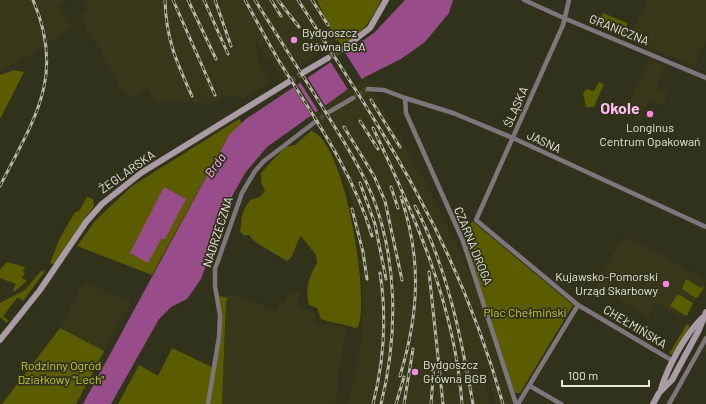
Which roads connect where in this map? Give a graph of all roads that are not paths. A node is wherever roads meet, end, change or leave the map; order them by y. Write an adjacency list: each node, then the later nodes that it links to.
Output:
1 (386, 0): 5 (street)
2 (524, 0): 4 (street, GRANICZNA)
3 (569, 0): 4 (street, ŚLĄSKA)
4 (566, 20): 8 (street, GRANICZNA); 15 (street, ŚLĄSKA)
5 (343, 49)
6 (328, 58): 7 (street)
7 (304, 72)
8 (706, 78)
9 (290, 81): 21 (street, ŻEGLARSKA)
10 (368, 89): 12 (street, JASNA)
11 (353, 98): 13 (street)
12 (405, 98): 15 (street, JASNA); 26 (street, CZARNA DROGA)
13 (330, 112)
14 (315, 122): 25 (street, NADRZECZNA)
15 (513, 138): 16 (street, ŚLĄSKA); 17 (street, JASNA)
16 (476, 220): 18 (street, CHEŁMIŃSKA)
17 (706, 227)
18 (578, 305): 22 (street, CHEŁMIŃSKA); 23 (street)
19 (704, 314): 22 (street); 24 (street)
20 (706, 338): 29 (street)
21 (0, 340)
22 (673, 361): 24 (street)
23 (530, 386): 26 (street); 27 (street)
24 (661, 391): 28 (street)
25 (208, 404)
26 (517, 404)
27 (560, 404)
28 (653, 404)
29 (669, 404)

